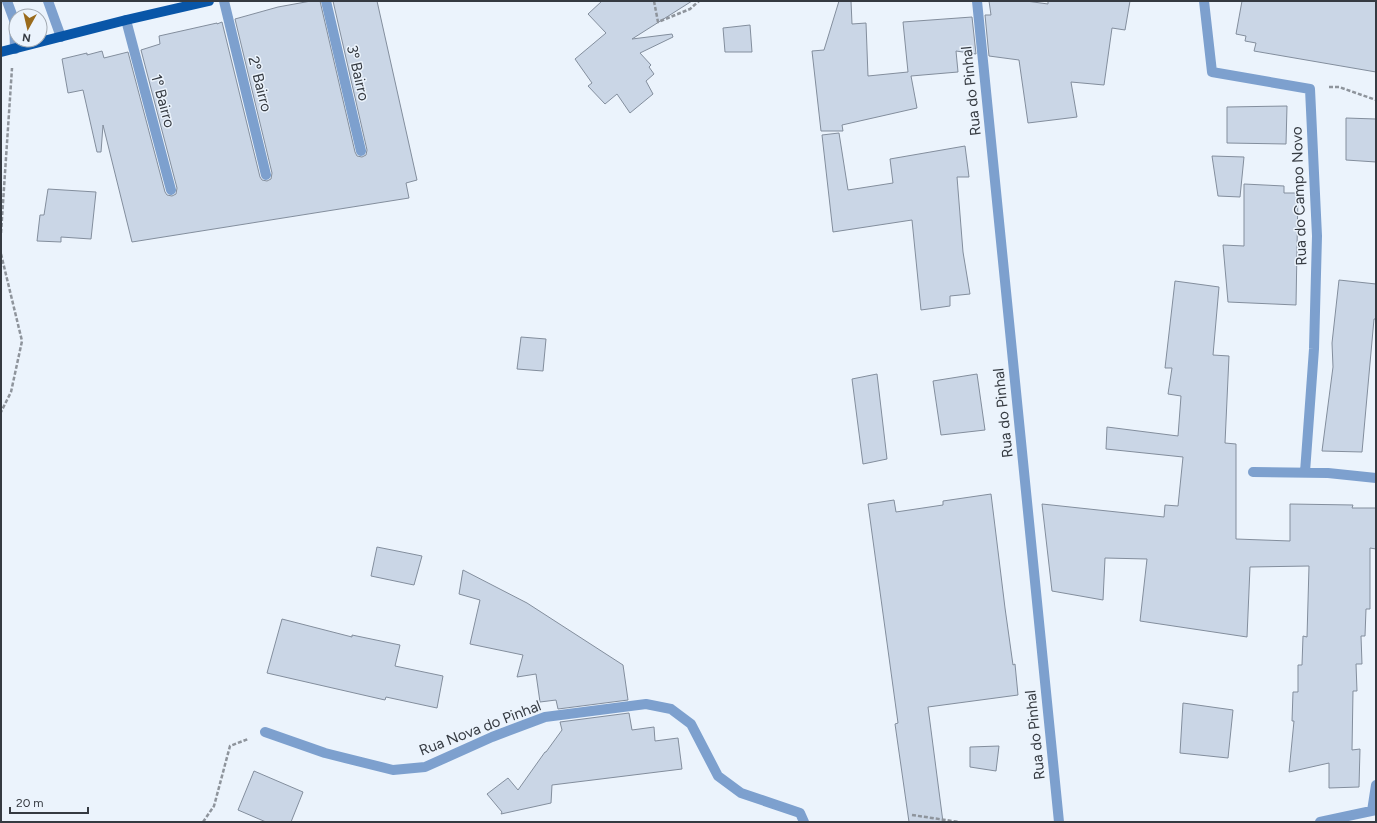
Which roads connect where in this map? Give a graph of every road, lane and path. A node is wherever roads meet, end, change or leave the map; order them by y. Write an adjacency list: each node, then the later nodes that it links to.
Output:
1 (7, 1): 12 (street)
2 (48, 1): 11 (street)
3 (208, 1): 10 (main road)
4 (224, 1): 17 (street, 2º Bairro)
5 (326, 1): 16 (street, 3º Bairro)
6 (654, 1): 7 (path)
7 (699, 1)
8 (977, 1): 32 (street, Rua do Pinhal)
9 (1204, 1): 14 (street)
10 (126, 20): 11 (main road); 18 (street, 1º Bairro)
11 (61, 37): 12 (main road)
12 (15, 49): 13 (main road); 19 (path)
13 (1, 52)
14 (1310, 89): 15 (path); 23 (street, Rua do Campo Novo)
15 (1376, 100)
16 (361, 151)
17 (266, 175)
18 (171, 190)
19 (1, 234)
20 (1, 254): 21 (path)
21 (1, 412)
22 (1253, 472): 23 (street)
23 (1305, 472): 24 (street)
24 (1376, 478)
25 (265, 732): 29 (path); 30 (street, Rua Nova do Pinhal)
26 (1376, 785): 27 (street)
27 (1374, 810): 33 (street)
28 (912, 815): 31 (path)
29 (203, 822)
30 (804, 822)
31 (959, 822)
32 (1059, 822)
33 (1320, 822)

